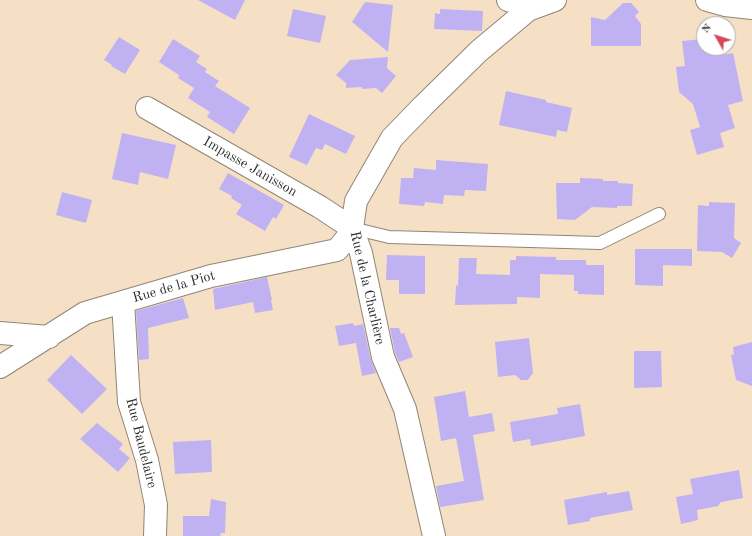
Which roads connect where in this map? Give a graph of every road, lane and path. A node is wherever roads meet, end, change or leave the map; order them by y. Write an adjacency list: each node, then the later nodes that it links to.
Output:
1 (508, 0): 5 (street)
2 (555, 0): 5 (street, Rue de la Charlière)
3 (707, 0): 4 (street)
4 (752, 8)
5 (528, 10): 8 (street, Rue de la Charlière)
6 (147, 108): 8 (street, Impasse Janisson)
7 (659, 214): 8 (lane)
8 (352, 228): 9 (street, Rue de la Piot); 14 (street, Rue de la Charlière)
9 (124, 302): 11 (street, Rue de la Piot); 13 (street, Rue Baudelaire)
10 (0, 333): 11 (street)
11 (49, 337): 12 (street, Rue de la Piot)
12 (0, 367)
13 (155, 536)
14 (434, 536)

